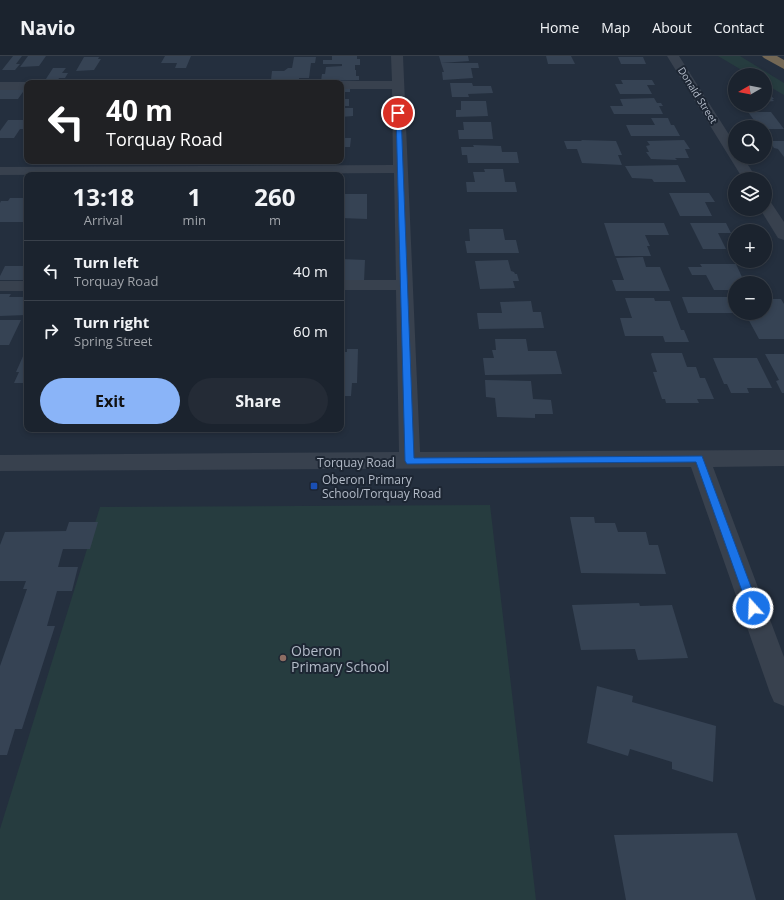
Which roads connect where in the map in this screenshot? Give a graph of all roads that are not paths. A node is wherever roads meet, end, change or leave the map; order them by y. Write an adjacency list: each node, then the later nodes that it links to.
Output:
1 (397, 56): 6 (street)
2 (673, 56): 9 (street, Donald Street)
3 (768, 56): 4 (highway)
4 (784, 65)
5 (344, 85): 6 (street)
6 (398, 85): 10 (street)
7 (0, 86): 8 (street)
8 (24, 86)
9 (728, 143)
10 (400, 169): 11 (street); 15 (street)
11 (0, 171)
12 (772, 215): 13 (street)
13 (784, 235)
14 (344, 285): 15 (street)
15 (404, 285): 20 (street)
16 (0, 286): 17 (street)
17 (24, 286)
18 (699, 458): 19 (street, Torquay Road); 20 (street, Torquay Road); 22 (street)
19 (784, 458)
20 (410, 461): 21 (street, Torquay Road)
21 (0, 463)
22 (784, 693)

